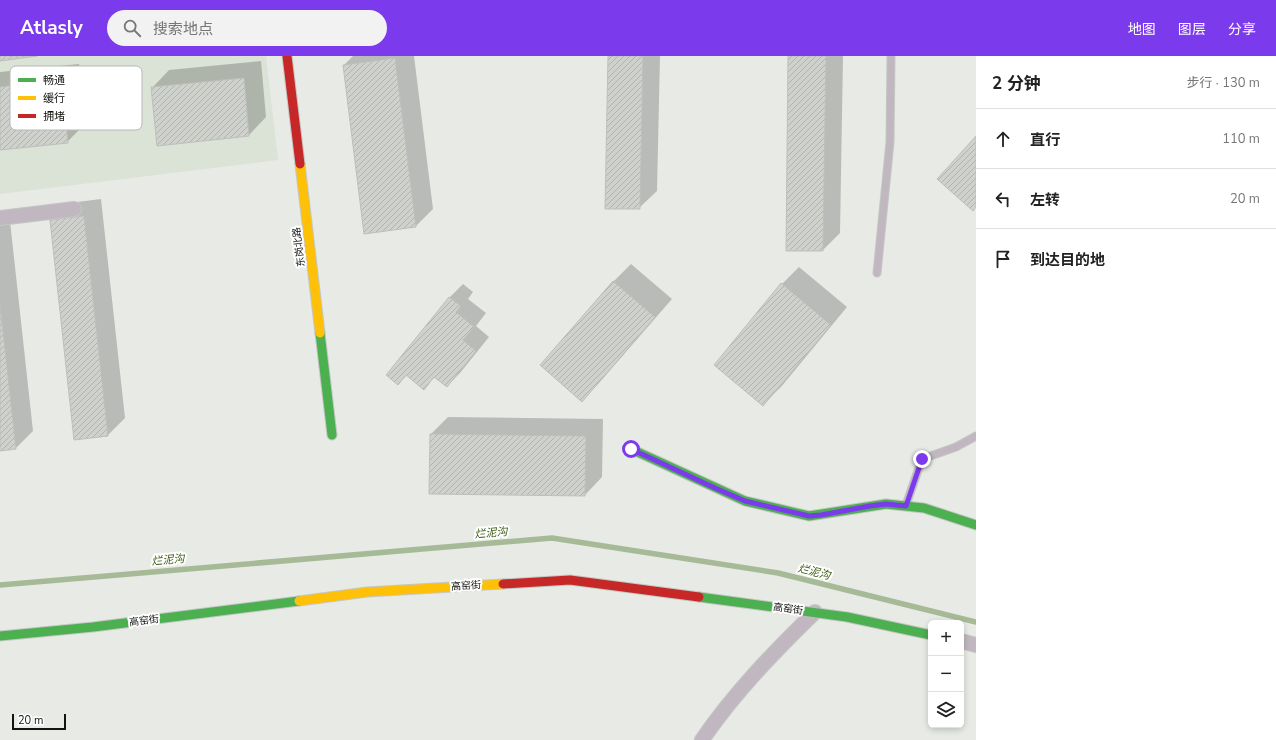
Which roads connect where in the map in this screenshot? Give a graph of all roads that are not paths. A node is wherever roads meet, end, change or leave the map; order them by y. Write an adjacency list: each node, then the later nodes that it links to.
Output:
1 (287, 56): 6 (street, 东岗北路)
2 (891, 56): 5 (lane)
3 (74, 210): 4 (street)
4 (0, 218)
5 (877, 273)
6 (332, 435)
7 (976, 436): 9 (lane)
8 (631, 449): 9 (street)
9 (906, 506): 10 (street)
10 (976, 525)
11 (814, 612): 12 (street, 高窑街); 13 (street, 高窑街); 16 (street)
12 (928, 634)
13 (0, 636)
14 (964, 642): 15 (street)
15 (976, 645)
16 (702, 740)

